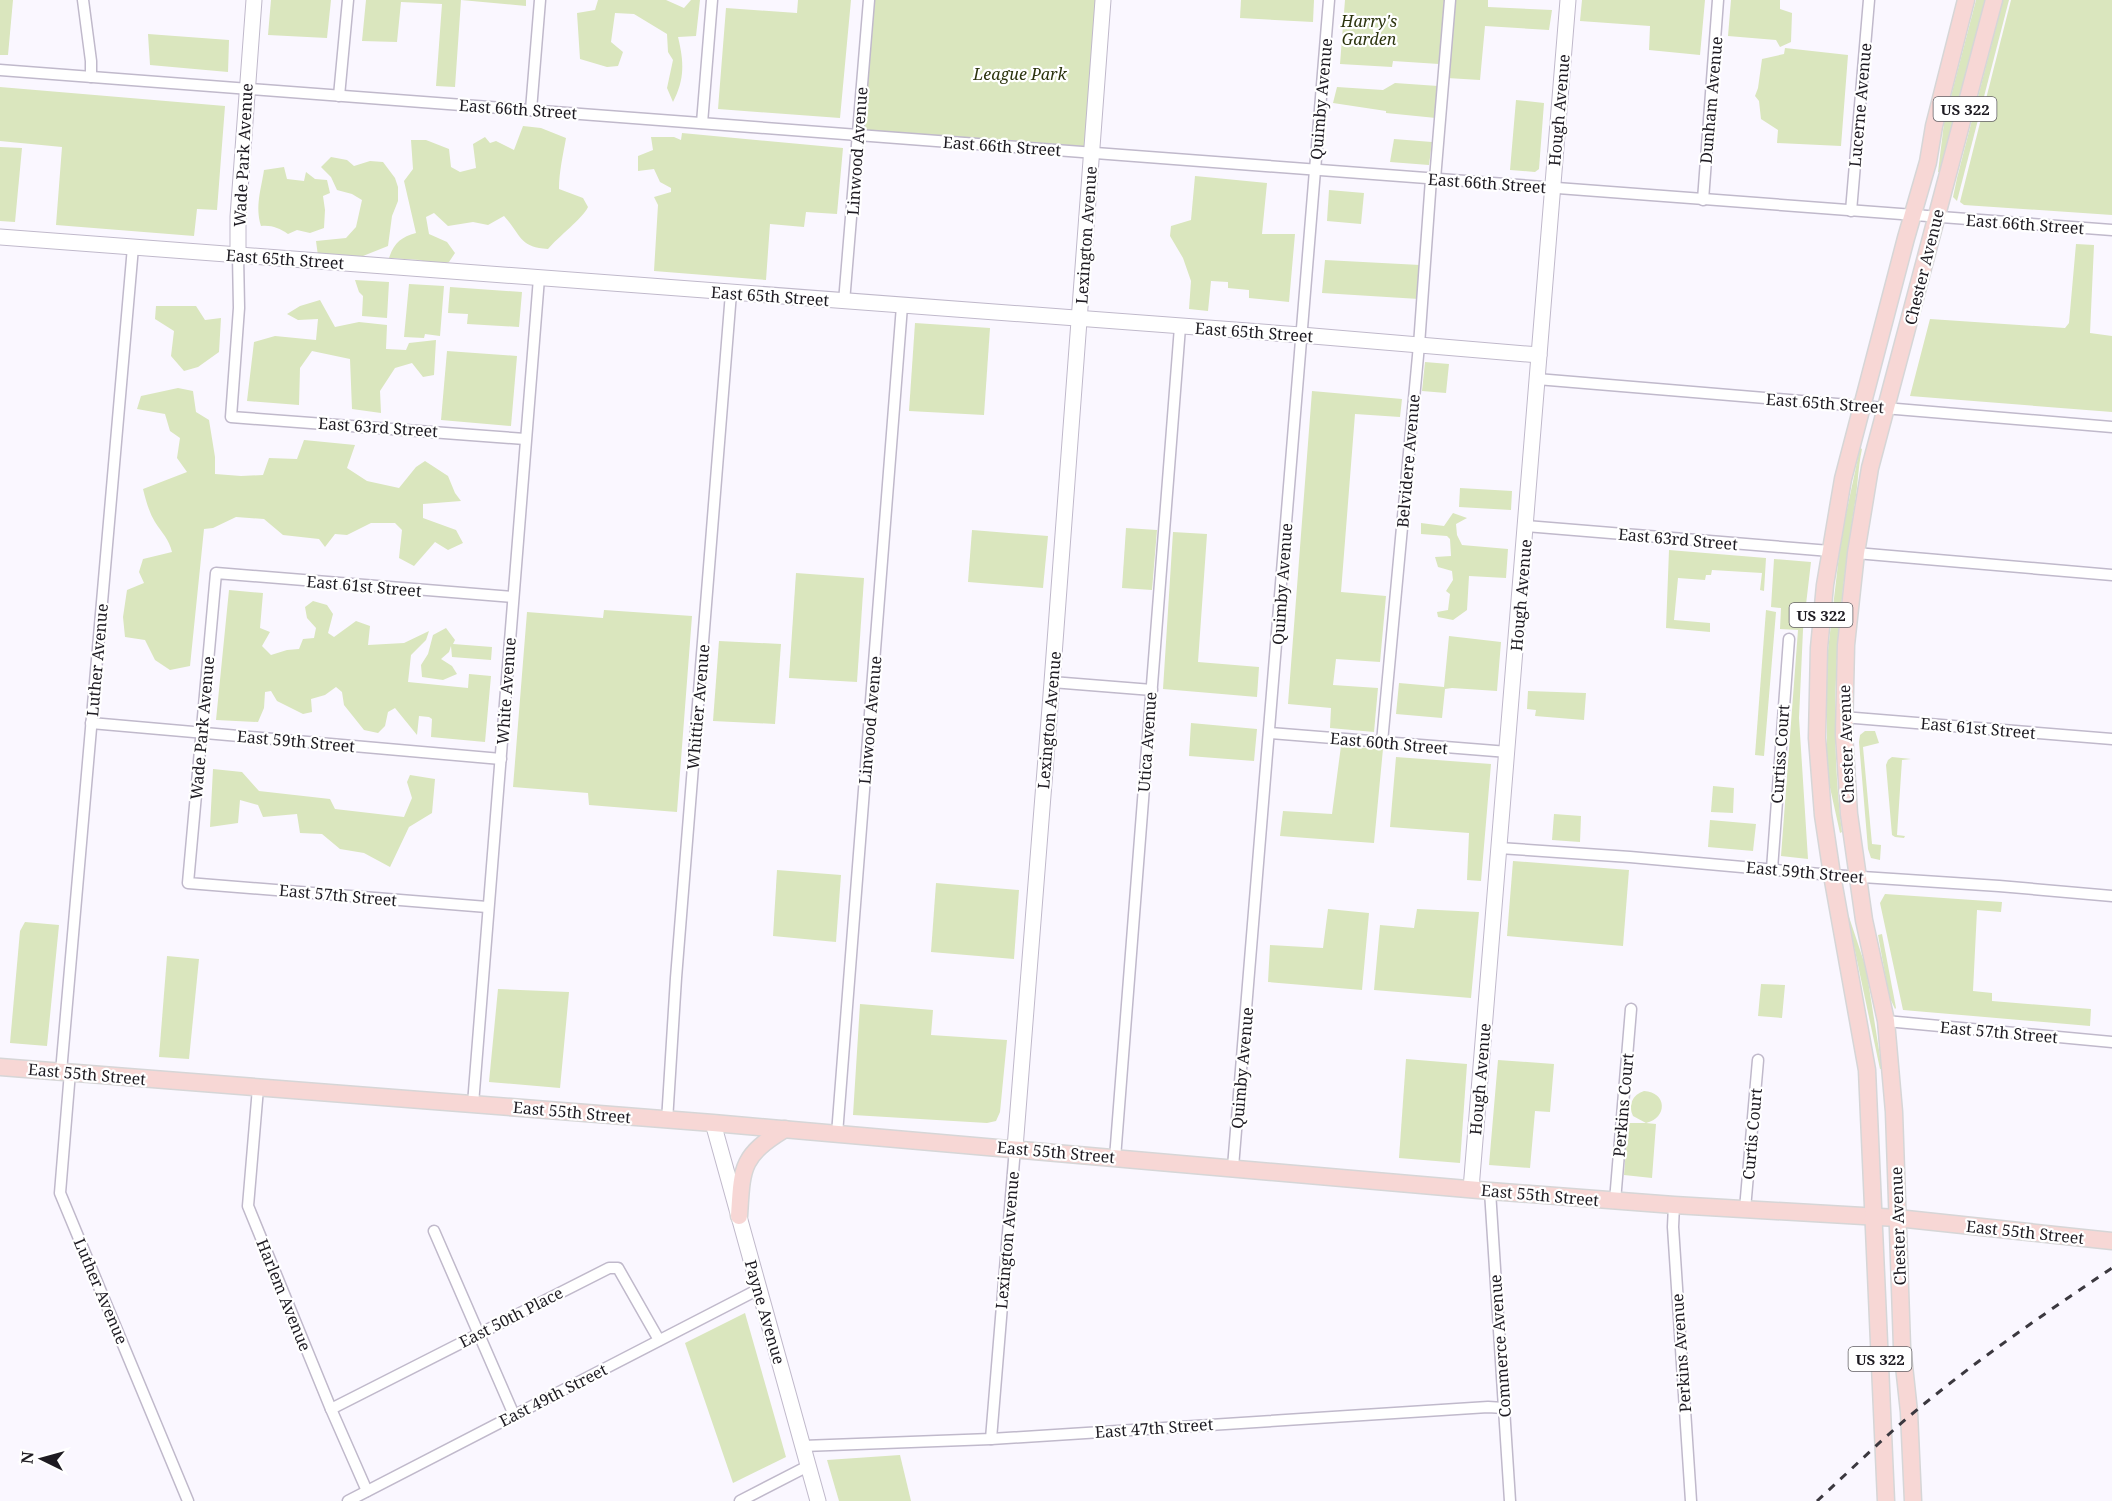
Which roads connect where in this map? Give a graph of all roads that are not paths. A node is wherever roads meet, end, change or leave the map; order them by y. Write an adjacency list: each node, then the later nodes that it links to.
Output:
1 (82, 0): 16 (street)
2 (254, 0): 17 (street, Wade Park Avenue)
3 (348, 0): 18 (street)
4 (540, 0): 19 (street)
5 (712, 0): 20 (street)
6 (869, 0): 21 (street, Linwood Avenue)
7 (1103, 0): 22 (street, Lexington Avenue)
8 (1329, 0): 23 (street, Quimby Avenue)
9 (1450, 0): 24 (street, Belvidere Avenue)
10 (1568, 0): 25 (street, Hough Avenue)
11 (1718, 0): 26 (street, Dunham Avenue)
12 (1869, 0): 27 (street, Lucerne Avenue)
13 (1966, 0): 28 (main road, Chester Avenue / US 322)
14 (1994, 0): 29 (main road, Chester Avenue / US 322)
15 (0, 70): 16 (street, East 66th Street)
16 (91, 77): 17 (street, East 66th Street)
17 (246, 89): 18 (street, East 66th Street); 33 (street, Wade Park Avenue)
18 (339, 96): 19 (street, East 66th Street)
19 (531, 110): 20 (street, East 66th Street)
20 (702, 123): 21 (street, East 66th Street)
21 (858, 135): 22 (street, East 66th Street); 36 (street, Linwood Avenue)
22 (1092, 153): 23 (street, East 66th Street); 38 (street, Lexington Avenue)
23 (1315, 170): 24 (street, East 66th Street); 40 (street, Quimby Avenue)
24 (1433, 179): 25 (street, East 66th Street); 41 (street, Belvidere Avenue)
25 (1552, 188): 26 (street, East 66th Street); 42 (street, Hough Avenue)
26 (1703, 200): 27 (street, East 66th Street)
27 (1851, 211): 28 (street, East 66th Street)
28 (1913, 216): 29 (street, East 66th Street); 44 (main road, Chester Avenue / US 322)
29 (1937, 218): 30 (street, East 66th Street); 45 (main road, Chester Avenue / US 322)
30 (2112, 230)
31 (0, 237): 32 (street, East 65th Street)
32 (133, 248): 33 (street, East 65th Street); 59 (street, Luther Avenue)
33 (238, 255): 34 (street, East 65th Street); 46 (street, Wade Park Avenue)
34 (539, 278): 35 (street, East 65th Street); 48 (street, White Avenue)
35 (731, 293): 36 (street, East 65th Street); 81 (street, Whittier Avenue)
36 (844, 302): 37 (street, East 65th Street)
37 (902, 306): 38 (street, East 65th Street); 84 (street, Linwood Avenue)
38 (1080, 319): 39 (street, East 65th Street); 56 (street, Lexington Avenue)
39 (1180, 327): 40 (street, East 65th Street); 57 (street, Utica Avenue)
40 (1301, 335): 41 (street, East 65th Street); 61 (street, Quimby Avenue)
41 (1419, 345): 42 (street, East 65th Street); 63 (street, Belvidere Avenue)
42 (1539, 355): 43 (street, Hough Avenue)
43 (1537, 379): 44 (street, East 65th Street); 49 (street, Hough Avenue)
44 (1862, 406): 45 (street, East 65th Street); 50 (main road, Chester Avenue / US 322)
45 (1888, 407): 47 (street, East 65th Street); 51 (main road, Chester Avenue / US 322)
46 (231, 417): 48 (street, East 63rd Street)
47 (2112, 427)
48 (525, 439): 54 (street, White Avenue)
49 (1526, 526): 50 (street, East 63rd Street); 64 (street, Hough Avenue)
50 (1830, 551): 68 (main road, Chester Avenue / US 322)
51 (1856, 553): 53 (street); 58 (main road, Chester Avenue / US 322)
52 (216, 573): 54 (street, East 61st Street); 60 (street, Wade Park Avenue)
53 (2112, 575)
54 (513, 597): 65 (street, White Avenue)
55 (1789, 639): 67 (street, Curtiss Court)
56 (1052, 682): 57 (street); 85 (street, Lexington Avenue)
57 (1152, 690): 86 (street, Utica Avenue)
58 (1844, 717): 62 (street, East 61st Street); 69 (main road, Chester Avenue / US 322)
59 (91, 723): 60 (street, East 59th Street); 78 (street, Luther Avenue)
60 (201, 733): 65 (street, East 59th Street); 70 (street, Wade Park Avenue)
61 (1270, 733): 63 (street, East 60th Street); 87 (street, Quimby Avenue)
62 (2112, 739)
63 (1382, 742): 64 (street, East 60th Street)
64 (1508, 752): 66 (street, Hough Avenue)
65 (501, 759): 72 (street, White Avenue)
66 (1499, 848): 67 (street, East 59th Street); 88 (street, Hough Avenue)
67 (1772, 869): 68 (street, East 59th Street)
68 (1832, 875): 69 (street, East 59th Street); 94 (main road, Chester Avenue / US 322)
69 (1857, 877): 71 (street, East 59th Street); 74 (main road, Chester Avenue / US 322)
70 (188, 883): 72 (street, East 57th Street)
71 (2112, 896)
72 (487, 907): 80 (street, White Avenue)
73 (1631, 1009): 90 (street, Perkins Court)
74 (1886, 1021): 75 (street, East 57th Street); 95 (main road, Chester Avenue / US 322)
75 (2112, 1042)
76 (1758, 1060): 92 (street, Curtis Court)
77 (0, 1067): 78 (main road, East 55th Street)
78 (65, 1072): 79 (main road, East 55th Street); 108 (street, Luther Avenue)
79 (258, 1088): 80 (main road, East 55th Street); 102 (street, Harlem Avenue)
80 (473, 1104): 81 (main road, East 55th Street)
81 (667, 1121): 82 (main road, East 55th Street)
82 (713, 1123): 83 (main road, East 55th Street); 93 (street, Payne Avenue)
83 (785, 1129): 84 (main road, East 55th Street); 93 (main road)
84 (837, 1134): 85 (main road, East 55th Street)
85 (1015, 1148): 86 (main road, East 55th Street); 104 (street, Lexington Avenue)
86 (1115, 1158): 87 (main road, East 55th Street)
87 (1233, 1167): 88 (main road, East 55th Street)
88 (1471, 1189): 89 (main road, East 55th Street)
89 (1490, 1191): 90 (main road, East 55th Street); 101 (street, Commerce Avenue)
90 (1615, 1201): 91 (main road, East 55th Street)
91 (1674, 1205): 92 (main road, East 55th Street); 113 (street, Perkins Avenue)
92 (1745, 1209): 94 (main road, East 55th Street)
93 (739, 1216): 98 (street, Payne Avenue)
94 (1874, 1217): 95 (main road, East 55th Street); 114 (main road, Chester Avenue / US 322)
95 (1897, 1218): 97 (main road, East 55th Street); 115 (main road, Chester Avenue / US 322)
96 (434, 1231): 99 (street)
97 (2107, 1238)
98 (759, 1288): 100 (street, East 49th Street); 105 (street, Payne Avenue)
99 (477, 1333): 100 (street, East 50th Place); 102 (street, East 50th Place); 103 (street)
100 (659, 1340): 103 (street, East 49th Street)
101 (1504, 1408): 104 (street, East 47th Street); 112 (street, Commerce Avenue)
102 (331, 1409): 107 (street, Harlem Avenue)
103 (514, 1415): 107 (street, East 49th Street)
104 (991, 1439): 105 (street, East 47th Street)
105 (803, 1446): 106 (street, Payne Avenue)
106 (808, 1466): 110 (street); 111 (street, Payne Avenue)
107 (367, 1491): 109 (street, East 49th Street)
108 (189, 1501)
109 (348, 1501)
110 (740, 1501)
111 (818, 1501)
112 (1510, 1501)
113 (1690, 1501)
114 (1886, 1501)
115 (1913, 1501)

